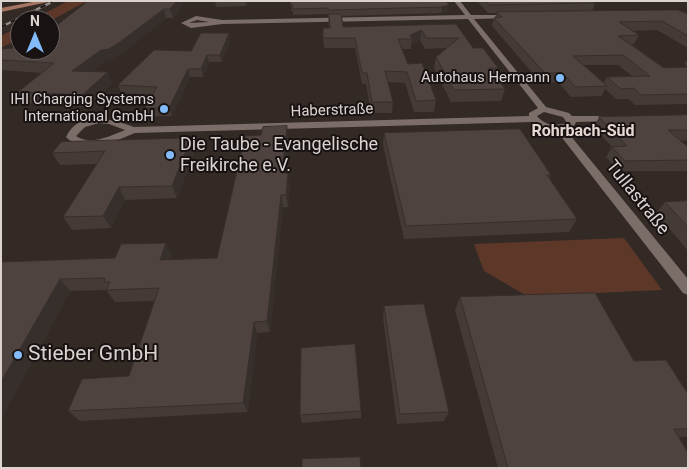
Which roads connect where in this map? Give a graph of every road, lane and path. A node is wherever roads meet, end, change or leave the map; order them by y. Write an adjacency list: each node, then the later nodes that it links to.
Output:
1 (6, 1): 4 (main road)
2 (50, 1): 5 (main road)
3 (457, 1): 8 (street)
4 (1, 4): 5 (main road)
5 (15, 5): 6 (main road)
6 (1, 10)
7 (519, 16): 8 (street)
8 (469, 17): 9 (street); 10 (street)
9 (222, 22): 9 (street)
10 (543, 109): 12 (street); 13 (street)
11 (629, 117): 13 (street)
12 (532, 119): 14 (street, Haberstraße); 15 (street, Haberstraße)
13 (571, 119): 14 (street)
14 (560, 129): 16 (street, Tullastraße)
15 (133, 130): 15 (street, Haberstraße)
16 (688, 289)

